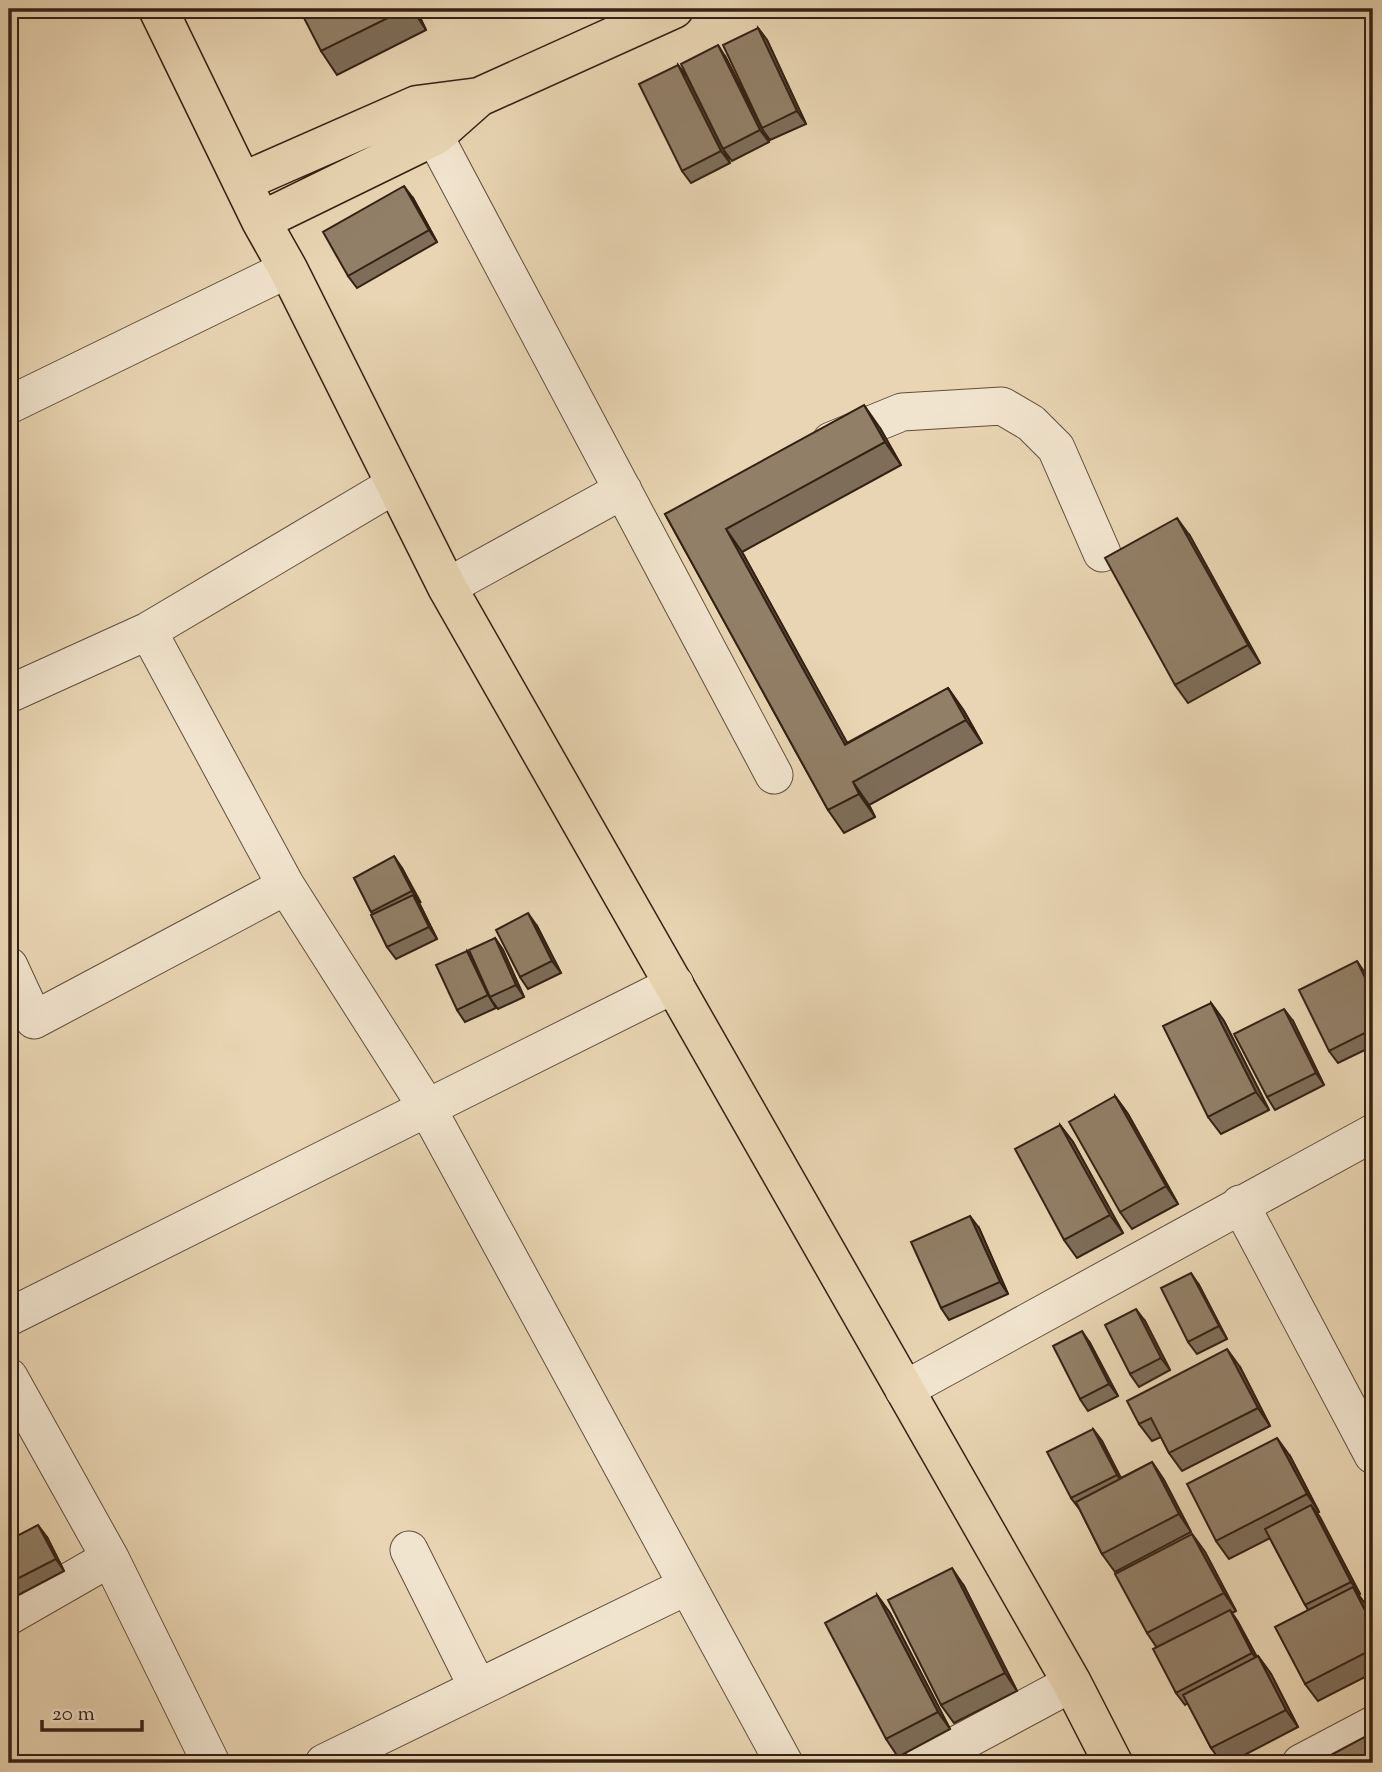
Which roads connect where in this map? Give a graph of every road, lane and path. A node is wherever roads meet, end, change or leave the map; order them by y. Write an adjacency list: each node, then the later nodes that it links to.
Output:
1 (158, 9): 4 (main road)
2 (674, 9): 3 (main road)
3 (426, 120): 4 (main road); 5 (main road); 10 (street)
4 (242, 182): 5 (main road)
5 (261, 221): 6 (main road)
6 (288, 269): 7 (street); 9 (main road)
7 (9, 402)
8 (804, 455): 11 (street)
9 (396, 484): 12 (main road); 13 (street)
10 (623, 490): 12 (street); 15 (street)
11 (1102, 553)
12 (447, 587): 18 (main road)
13 (148, 631): 14 (street); 16 (street)
14 (9, 694)
15 (774, 775)
16 (286, 886): 17 (street); 19 (street)
17 (9, 966)
18 (675, 984): 19 (street); 24 (main road)
19 (426, 1106): 22 (street); 28 (street)
20 (1373, 1133): 21 (street)
21 (1240, 1204): 24 (street); 25 (street)
22 (16, 1313)
23 (9, 1377): 27 (street)
24 (904, 1390): 30 (main road)
25 (1373, 1455)
26 (410, 1550): 31 (street)
27 (110, 1558): 29 (street); 33 (street)
28 (687, 1586): 31 (street); 35 (street)
29 (9, 1616)
30 (1072, 1683): 36 (street); 37 (main road)
31 (478, 1688): 34 (street)
32 (1373, 1725): 38 (street)
33 (211, 1763)
34 (324, 1763)
35 (784, 1763)
36 (923, 1763)
37 (1113, 1763)
38 (1301, 1763)

